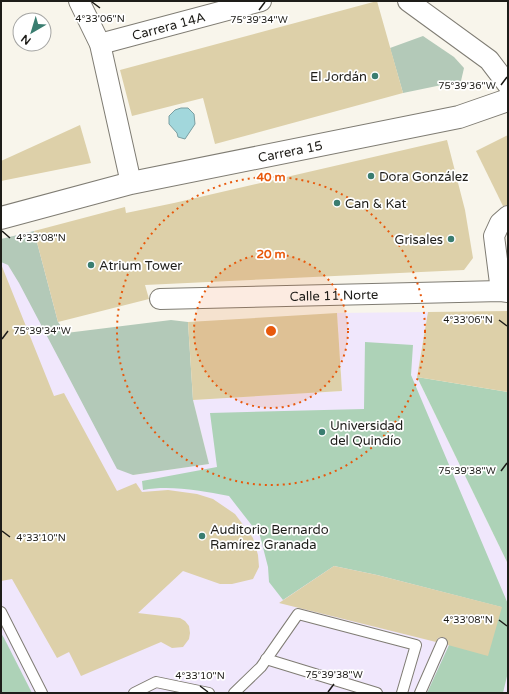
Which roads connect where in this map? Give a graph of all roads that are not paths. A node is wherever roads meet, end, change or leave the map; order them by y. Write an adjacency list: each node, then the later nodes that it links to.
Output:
1 (79, 1): 4 (street)
2 (261, 1): 4 (street, Carrera 14A)
3 (408, 1): 5 (street)
4 (100, 44): 7 (street)
5 (508, 85)
6 (508, 100): 7 (street, Carrera 15)
7 (131, 183): 8 (street, Carrera 15)
8 (1, 218)
9 (504, 220): 10 (street)
10 (504, 291): 11 (street, Calle 11 Norte)
11 (160, 299)
12 (1, 612): 15 (lane)
13 (442, 643): 21 (lane)
14 (266, 659): 18 (lane); 19 (lane); 20 (lane)
15 (42, 693)
16 (134, 693): 17 (lane)
17 (209, 693)
18 (234, 693)
19 (377, 693)
20 (402, 693)
21 (420, 693)

